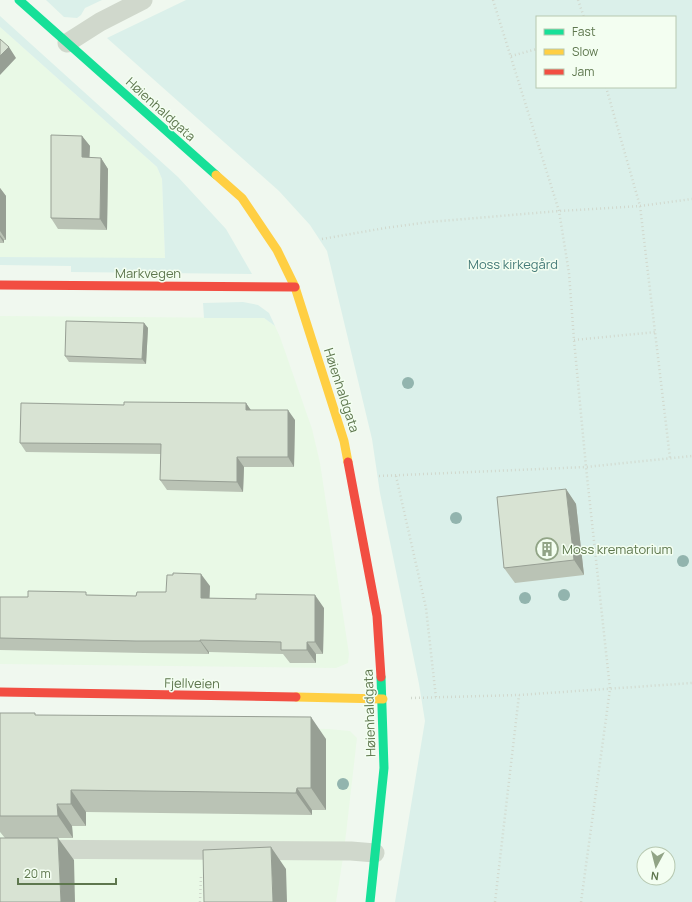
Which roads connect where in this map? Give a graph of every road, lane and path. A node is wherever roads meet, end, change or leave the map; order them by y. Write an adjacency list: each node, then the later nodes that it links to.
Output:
1 (19, 0): 6 (street, Høienhaldgata)
2 (143, 0): 6 (lane)
3 (493, 0): 8 (path)
4 (578, 0): 5 (path)
5 (584, 16)
6 (67, 42): 15 (street, Høienhaldgata)
7 (536, 49): 8 (path)
8 (511, 56): 12 (path)
9 (606, 88): 11 (path)
10 (692, 199): 11 (path)
11 (640, 206): 12 (path); 16 (path)
12 (558, 211): 13 (path); 17 (path)
13 (322, 240)
14 (0, 284): 15 (street, Markvegen)
15 (295, 287): 22 (street, Høienhaldgata)
16 (656, 332): 17 (path); 19 (path)
17 (574, 340): 20 (path)
18 (692, 456): 19 (path)
19 (670, 458): 20 (path)
20 (586, 467): 21 (path); 24 (path)
21 (396, 476): 22 (path); 27 (path)
22 (352, 478): 28 (street, Høienhaldgata)
23 (692, 683): 24 (path)
24 (610, 689): 26 (path); 33 (path)
25 (0, 692): 28 (street, Fjellveien)
26 (519, 695): 27 (path); 32 (path)
27 (436, 698): 28 (path)
28 (383, 699): 30 (street, Høienhaldgata)
29 (0, 849): 30 (lane)
30 (375, 853): 31 (street, Høienhaldgata)
31 (370, 902)
32 (495, 902)
33 (581, 902)

